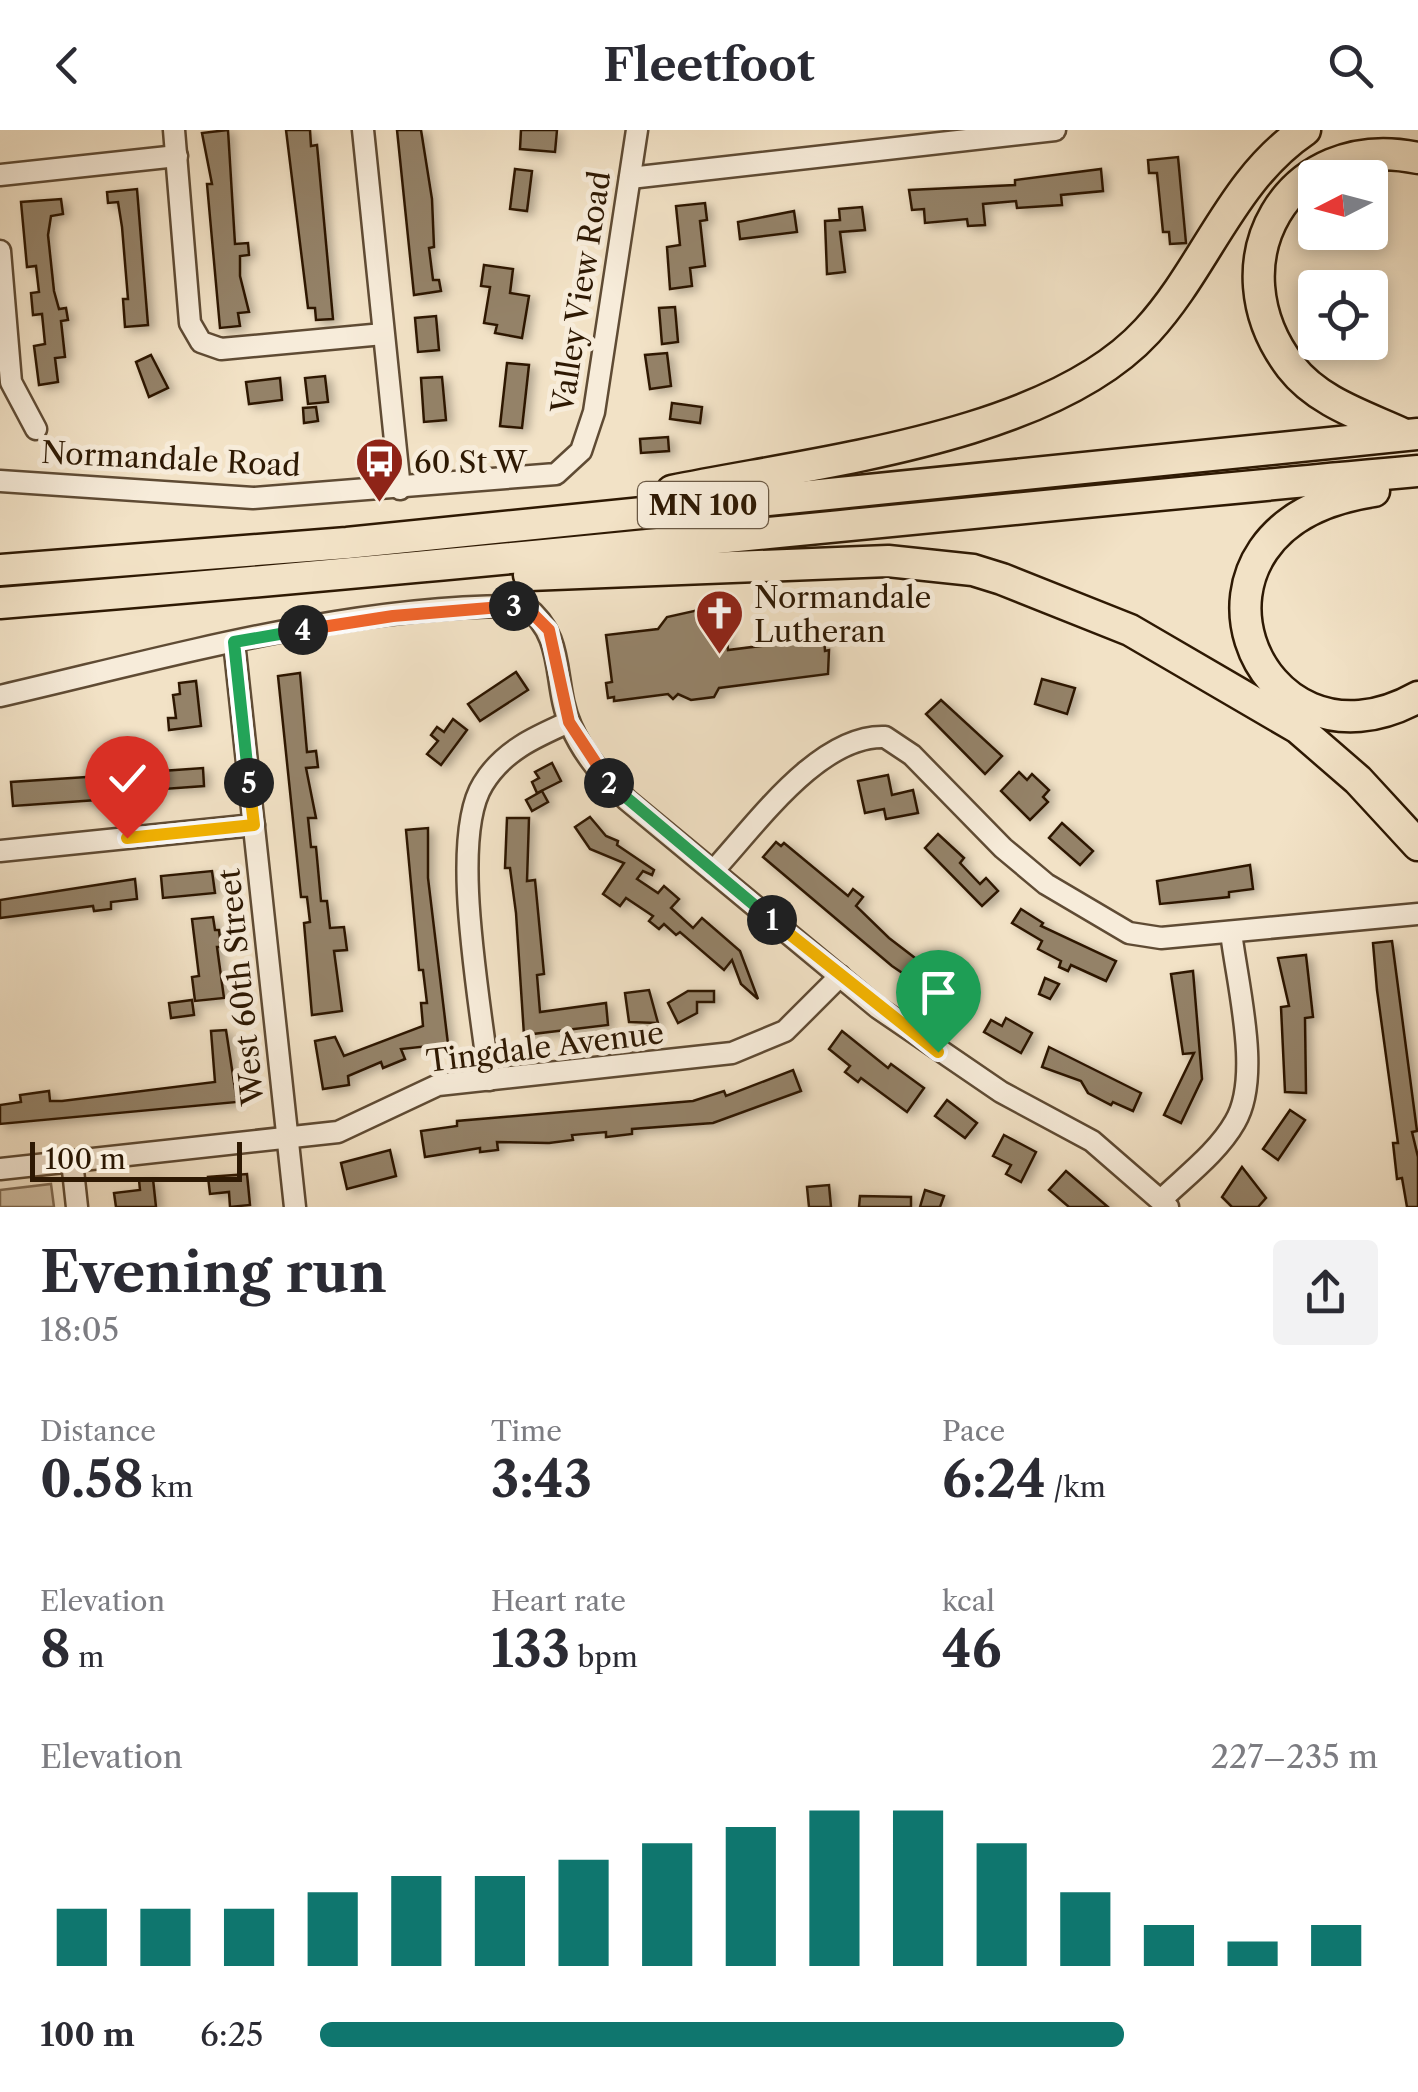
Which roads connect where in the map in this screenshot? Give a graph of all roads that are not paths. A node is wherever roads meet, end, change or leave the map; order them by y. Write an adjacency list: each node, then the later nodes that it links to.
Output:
1 (174, 130): 6 (street)
2 (363, 130): 11 (street)
3 (637, 130): 9 (street, Valley View Road)
4 (1055, 130): 9 (street)
5 (1305, 130): 18 (highway)
6 (177, 156): 8 (street); 11 (street)
7 (1418, 158): 13 (highway)
8 (0, 175)
9 (630, 178): 17 (street, Valley View Road)
10 (0, 250): 12 (street)
11 (383, 334): 17 (street)
12 (36, 429)
13 (1412, 435): 18 (highway, MN 100)
14 (1418, 471): 19 (highway, MN 100)
15 (0, 480): 17 (street, Normandale Road)
16 (1418, 483): 24 (highway)
17 (400, 489)
18 (496, 528): 20 (highway, MN 100)
19 (482, 564): 21 (highway, MN 100); 27 (highway)
20 (0, 570)
21 (0, 603)
22 (234, 642): 23 (street); 25 (street); 26 (street, West 60th Street)
23 (0, 696)
24 (1418, 697)
25 (569, 722): 29 (street); 33 (street)
26 (254, 825): 28 (street); 34 (street, West 60th Street)
27 (1418, 846)
28 (0, 851)
29 (713, 871): 31 (street); 32 (street)
30 (1418, 914): 31 (street)
31 (1231, 932): 37 (street)
32 (840, 976): 33 (street, Tingdale Avenue); 37 (street)
33 (488, 1080): 34 (street, Tingdale Avenue)
34 (288, 1139): 35 (street, Tingdale Avenue); 39 (street, West 60th Street)
35 (72, 1162): 36 (street, Tingdale Avenue); 38 (street)
36 (0, 1169)
37 (1165, 1204)
38 (77, 1207)
39 (295, 1207)

